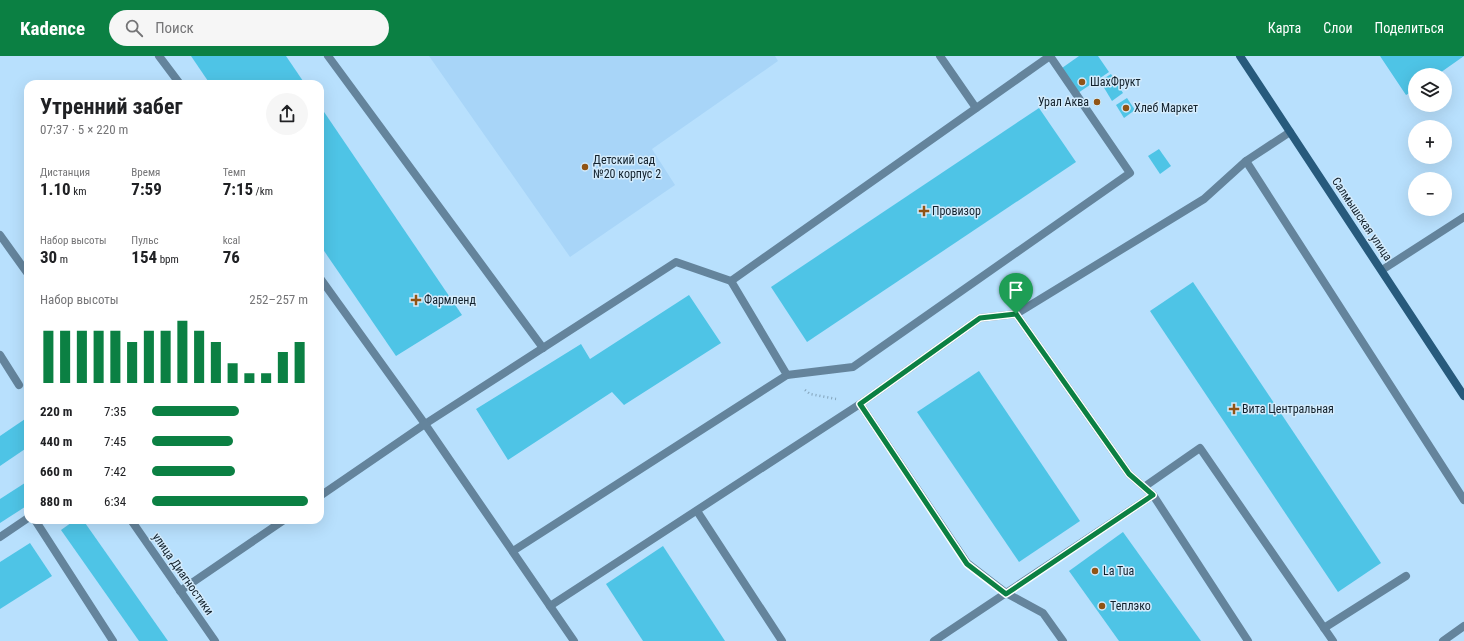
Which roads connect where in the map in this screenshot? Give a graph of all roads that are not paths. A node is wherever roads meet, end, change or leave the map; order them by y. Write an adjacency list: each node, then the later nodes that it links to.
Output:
1 (160, 56): 6 (street)
2 (328, 56): 17 (street)
3 (940, 56): 7 (street)
4 (1050, 56): 7 (street); 19 (street)
5 (1240, 56): 8 (main road, Салмышская улица)
6 (177, 80)
7 (976, 108): 14 (street)
8 (1290, 132): 9 (street); 13 (main road, Салмышская улица)
9 (1246, 161): 16 (street); 27 (street)
10 (1464, 217): 13 (street)
11 (0, 235): 12 (street)
12 (24, 268)
13 (1382, 270): 21 (main road, Салмышская улица)
14 (731, 281): 17 (street); 19 (street)
15 (324, 284): 23 (street)
16 (1016, 314): 22 (street); 24 (street)
17 (543, 348): 23 (street)
18 (0, 355): 20 (street)
19 (787, 375): 34 (street)
20 (19, 385)
21 (1464, 396)
22 (860, 404): 28 (street); 37 (street)
23 (426, 424): 25 (street); 34 (street)
24 (1144, 487): 26 (street); 40 (street)
25 (324, 493)
26 (1153, 495): 37 (street); 47 (street)
27 (1464, 500)
28 (698, 511): 38 (street); 44 (street)
29 (24, 521): 33 (street)
30 (38, 524): 41 (street)
31 (134, 524): 36 (street, улица Диагностики)
32 (278, 524): 36 (street)
33 (0, 537)
34 (513, 551): 38 (street)
35 (1406, 576): 40 (street)
36 (180, 591): 42 (street, улица Диагностики)
37 (1006, 594): 45 (street); 46 (street)
38 (550, 606): 43 (street)
39 (1464, 626): 49 (street)
40 (1324, 628): 48 (street)
41 (112, 641)
42 (215, 641)
43 (574, 641)
44 (782, 641)
45 (934, 641)
46 (1063, 641)
47 (1248, 641)
48 (1333, 641)
49 (1443, 641)

